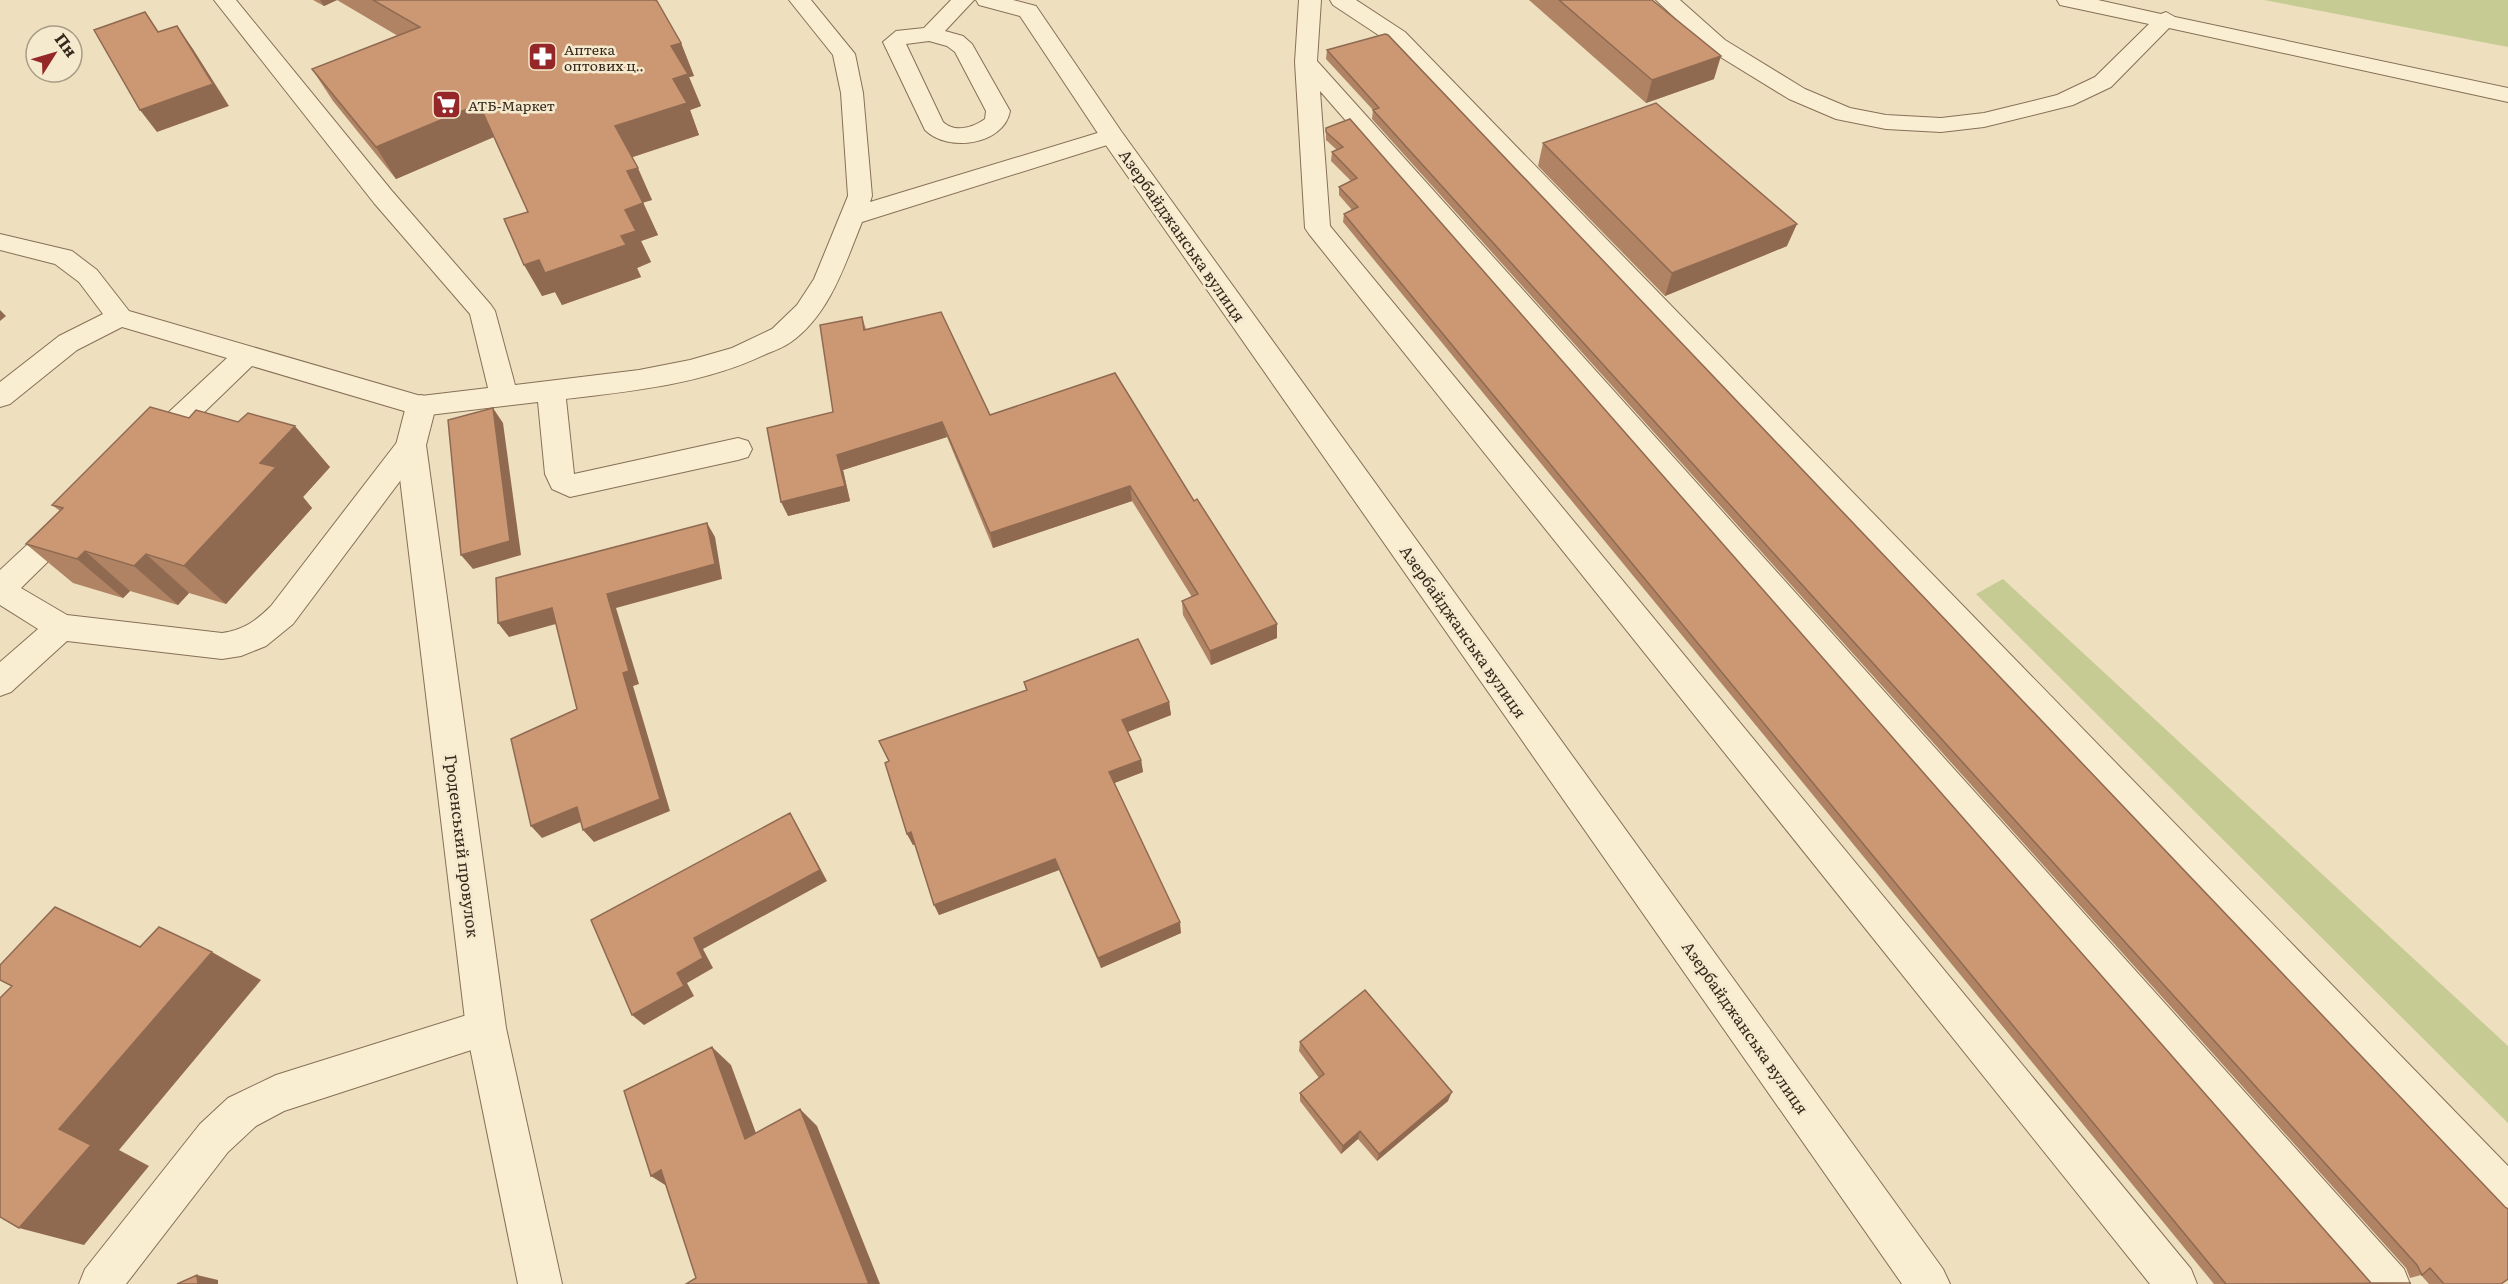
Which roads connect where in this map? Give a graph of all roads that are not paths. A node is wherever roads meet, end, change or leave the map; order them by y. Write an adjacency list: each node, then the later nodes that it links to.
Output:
1 (225, 0): 21 (lane)
2 (801, 0): 15 (lane)
3 (963, 0): 11 (lane)
4 (987, 0): 9 (street, Азербайджанська вулиця)
5 (1310, 0): 12 (lane)
6 (1341, 0): 31 (lane)
7 (1667, 0): 10 (lane)
8 (2068, 0): 10 (lane)
9 (1034, 6): 14 (street, Азербайджанська вулиця)
10 (2166, 19): 13 (lane)
11 (930, 34): 11 (lane)
12 (1306, 62): 35 (lane); 36 (lane)
13 (2508, 95)
14 (1112, 136): 15 (lane); 34 (street, Азербайджанська вулиця)
15 (853, 216): 19 (lane)
16 (0, 242): 17 (lane)
17 (120, 317): 18 (lane); 20 (lane)
18 (247, 354): 22 (lane); 25 (lane)
19 (551, 393): 21 (lane); 24 (lane)
20 (0, 397)
21 (504, 397): 22 (lane)
22 (421, 406): 23 (street, Гроденський провулок)
23 (411, 446): 28 (lane); 30 (street, Гроденський провулок)
24 (738, 449)
25 (136, 459)
26 (85, 508): 27 (lane)
27 (0, 590): 28 (lane)
28 (61, 627): 29 (lane)
29 (0, 682)
30 (486, 1028): 32 (lane); 33 (street, Гроденський провулок)
31 (2508, 1195)
32 (100, 1284)
33 (540, 1284)
34 (1928, 1284)
35 (2176, 1284)
36 (2389, 1284)

